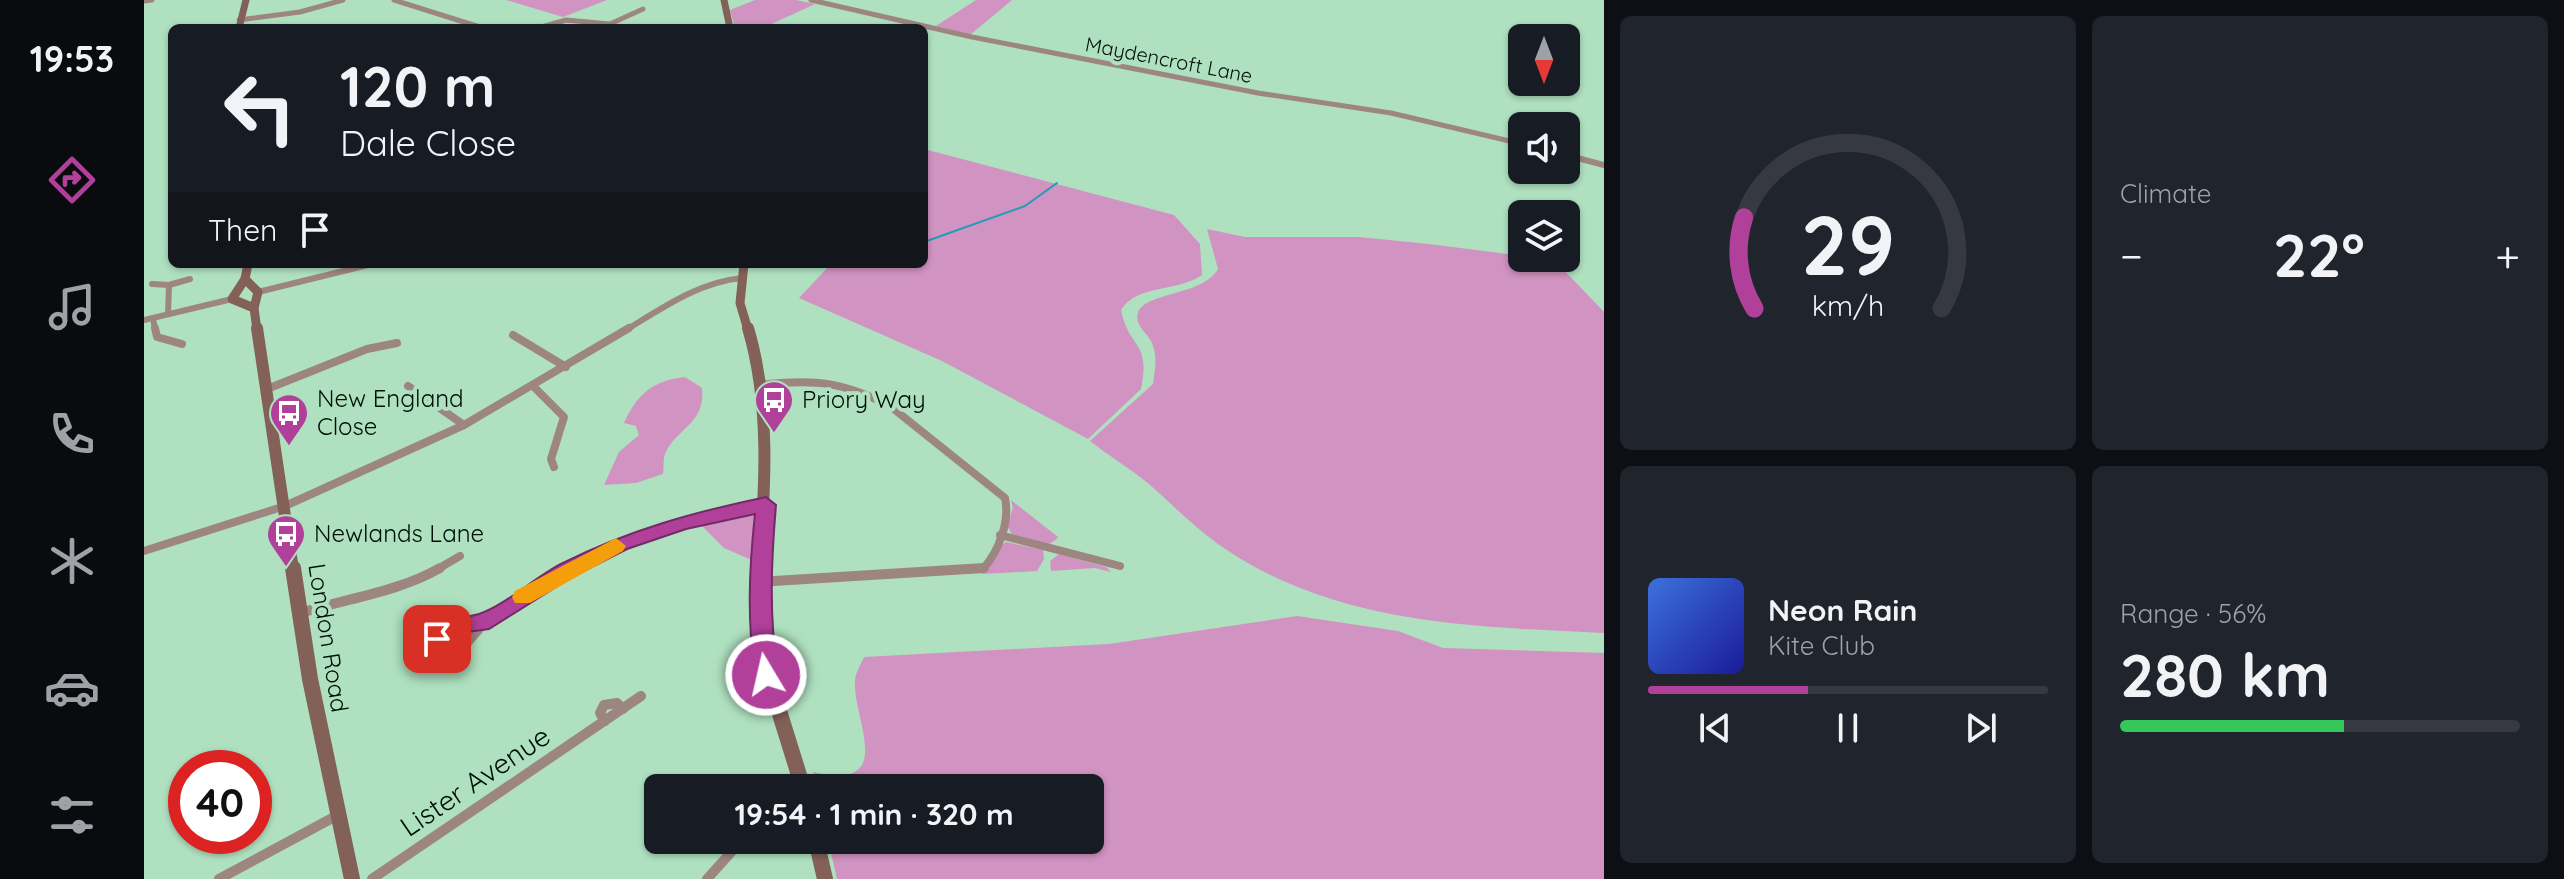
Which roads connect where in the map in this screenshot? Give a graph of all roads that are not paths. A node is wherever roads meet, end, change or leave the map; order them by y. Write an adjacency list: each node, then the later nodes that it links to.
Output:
1 (152, 0): 7 (street)
2 (246, 0): 9 (main road)
3 (343, 0): 9 (street)
4 (394, 0): 10 (street)
5 (724, 0): 14 (main road)
6 (811, 0): 15 (street, Maydencroft Lane)
7 (144, 1)
8 (643, 9): 13 (street)
9 (239, 24)
10 (470, 24)
11 (552, 24): 12 (street)
12 (610, 24)
13 (610, 24)
14 (729, 24)
15 (915, 24)
16 (928, 27): 17 (street, Maydencroft Lane)
17 (1508, 141)
18 (1580, 159): 19 (street)
19 (1604, 165)
20 (248, 268): 26 (main road, London Road)
21 (355, 268): 26 (street)
22 (743, 271): 32 (street); 33 (main road)
23 (190, 279): 25 (street)
24 (152, 284): 25 (street)
25 (169, 285): 27 (street)
26 (247, 294): 27 (street); 36 (main road, London Road)
27 (168, 314): 28 (street)
28 (148, 319): 31 (street)
29 (513, 335): 32 (street)
30 (397, 343): 36 (street)
31 (182, 344)
32 (566, 367): 35 (street)
33 (760, 385): 39 (main road); 41 (street)
34 (408, 386): 37 (street)
35 (534, 387): 37 (street); 38 (street)
36 (267, 389): 40 (main road, London Road)
37 (464, 425): 40 (street)
38 (554, 467)
39 (766, 505): 45 (main road); 47 (street)
40 (285, 506): 42 (street); 46 (main road, London Road)
41 (1000, 535): 44 (street); 45 (street)
42 (144, 551)
43 (460, 556): 46 (street)
44 (1120, 566)
45 (758, 582): 49 (main road)
46 (301, 613): 50 (main road, London Road)
47 (481, 623): 47 (street)
48 (641, 696): 55 (street, Lister Avenue)
49 (795, 774)
50 (338, 815): 53 (street); 54 (main road, London Road)
51 (729, 854): 56 (street)
52 (819, 854): 57 (main road)
53 (219, 879)
54 (352, 879)
55 (372, 879)
56 (707, 879)
57 (825, 879)

